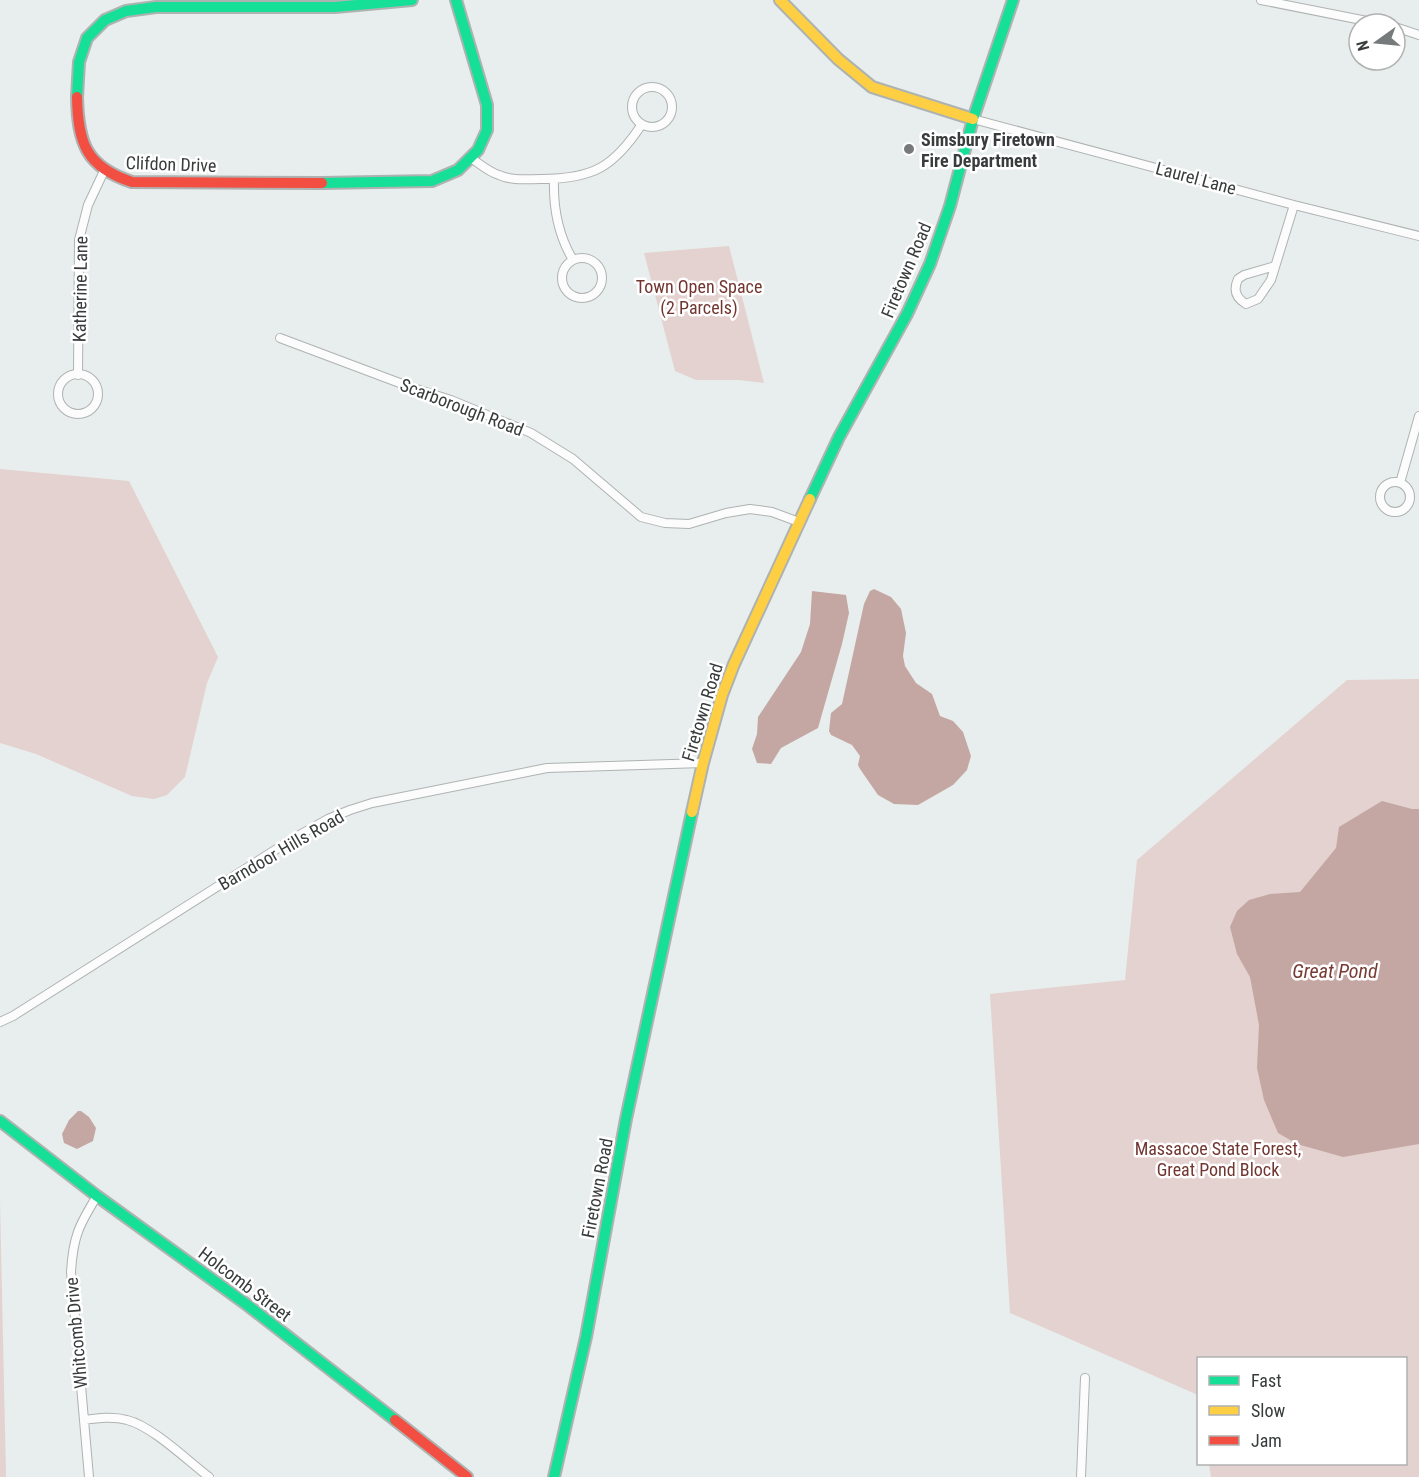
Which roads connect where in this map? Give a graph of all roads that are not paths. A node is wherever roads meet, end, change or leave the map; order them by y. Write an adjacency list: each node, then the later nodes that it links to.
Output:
1 (412, 0): 10 (street, Clifdon Drive)
2 (456, 0): 9 (street, Clifdon Drive)
3 (780, 0): 7 (street)
4 (1013, 0): 7 (street, Firetown Road)
5 (1261, 0): 6 (street)
6 (1347, 17)
7 (973, 118): 12 (street, Laurel Lane); 20 (street, Firetown Road)
8 (642, 124): 8 (street); 11 (street)
9 (471, 158): 10 (street, Clifdon Drive); 11 (street)
10 (104, 171): 17 (street, Katherine Lane)
11 (554, 179): 14 (street)
12 (1294, 205): 13 (street, Laurel Lane); 15 (street)
13 (1419, 236)
14 (573, 261): 14 (street)
15 (1275, 266): 15 (street)
16 (280, 338): 20 (street, Scarborough Road)
17 (78, 375): 17 (street)
18 (1419, 416): 19 (street)
19 (1400, 483)
20 (799, 522): 21 (street, Firetown Road)
21 (703, 763): 22 (street, Barndoor Hills Road); 30 (street, Firetown Road)
22 (0, 1022)
23 (0, 1120): 24 (street, Holcomb Street)
24 (97, 1196): 26 (street, Whitcomb Drive); 29 (street, Holcomb Street)
25 (1085, 1378): 31 (street)
26 (84, 1420): 27 (street, Whitcomb Drive); 28 (street)
27 (89, 1477)
28 (209, 1477)
29 (467, 1477)
30 (554, 1477)
31 (1081, 1477)

